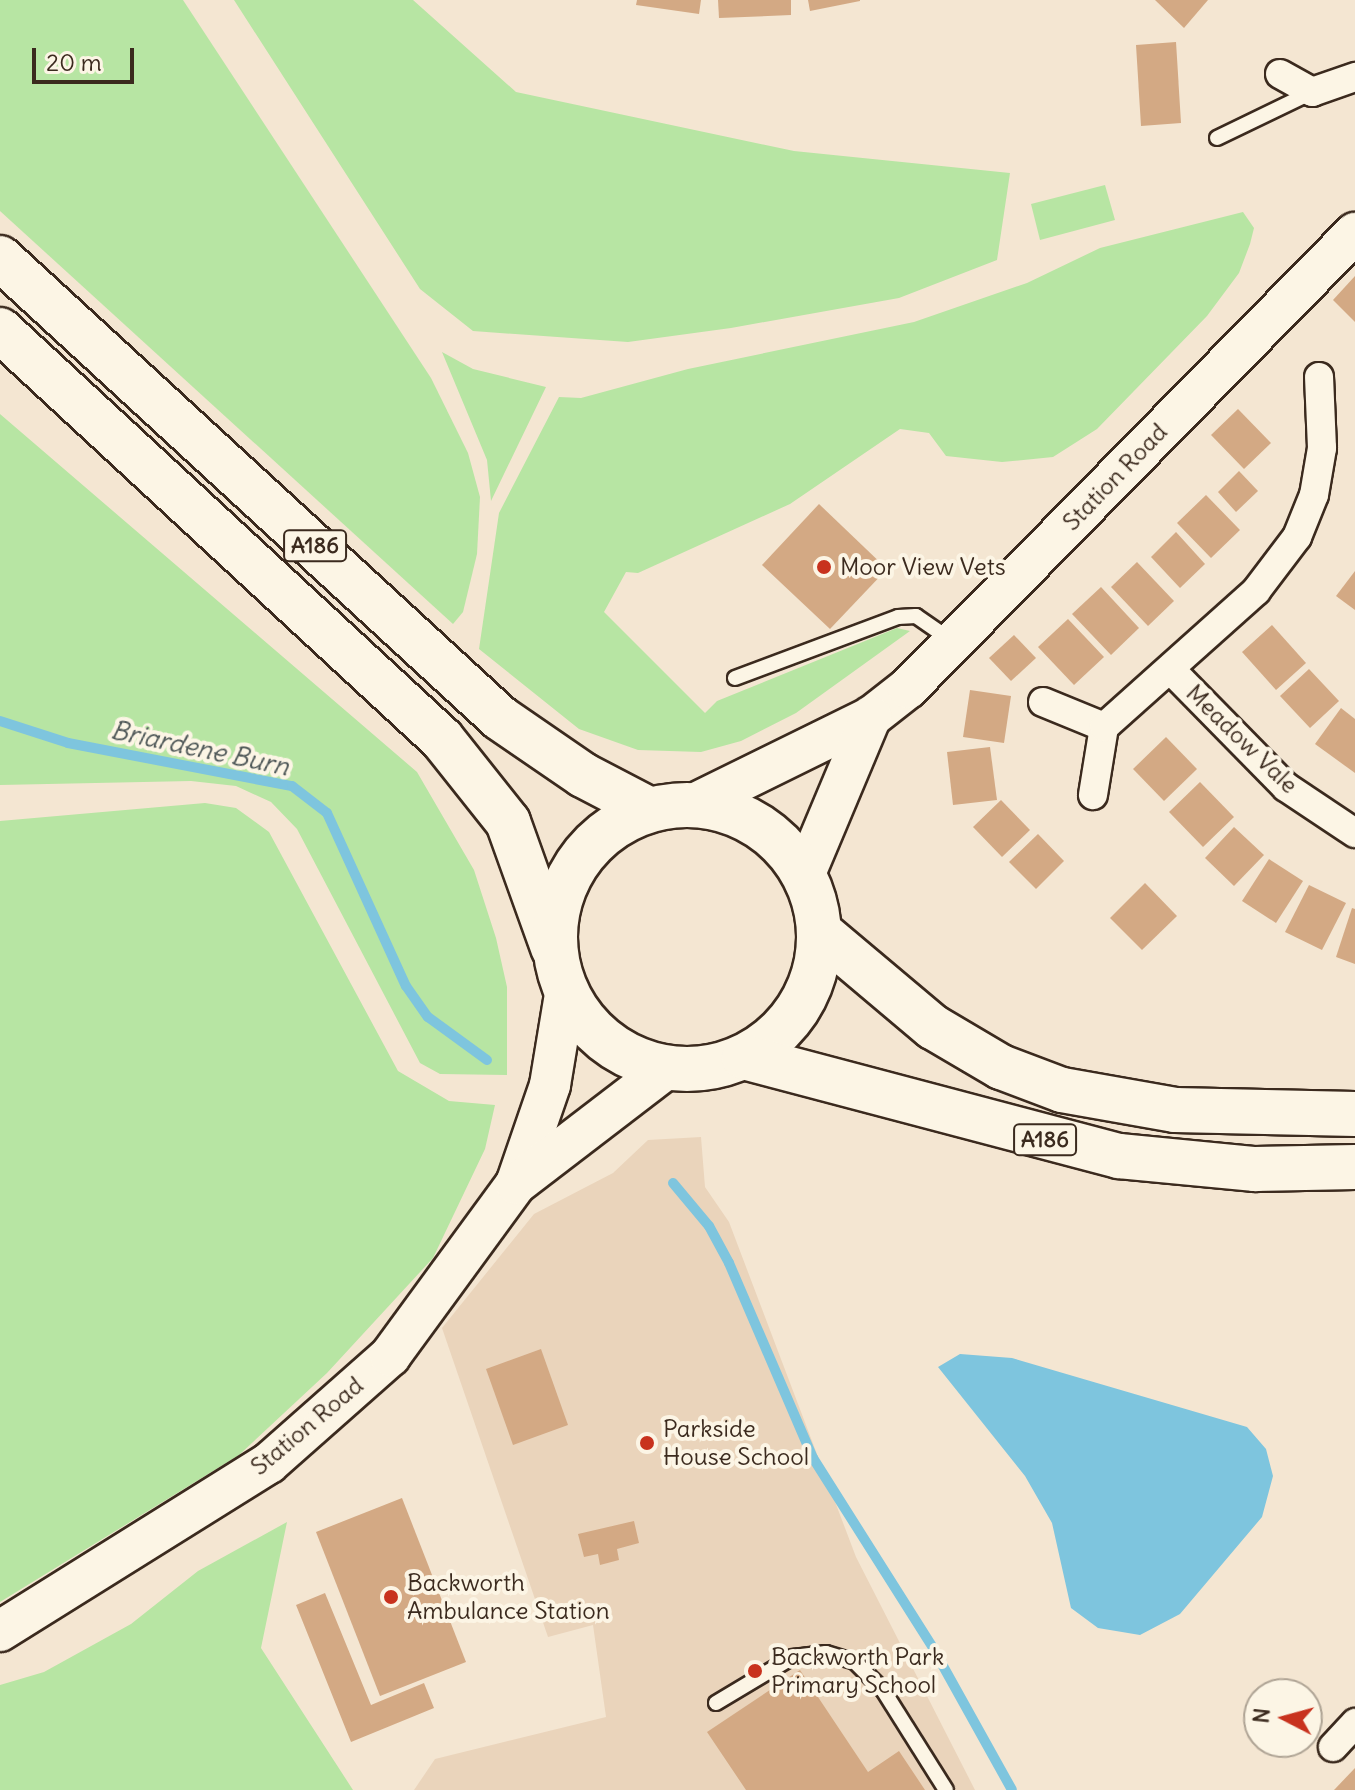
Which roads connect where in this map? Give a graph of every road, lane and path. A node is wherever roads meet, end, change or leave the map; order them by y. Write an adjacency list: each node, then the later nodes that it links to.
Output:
1 (1280, 74): 3 (street)
2 (1355, 77): 3 (street)
3 (1312, 92): 4 (lane)
4 (1217, 138)
5 (1355, 233): 9 (main road, Station Road)
6 (0, 258): 17 (main road, A186)
7 (0, 330): 21 (main road, A186)
8 (1319, 377): 10 (street)
9 (954, 642): 11 (lane); 13 (main road, Station Road)
10 (1171, 670): 14 (street); 18 (street, Meadow Vale)
11 (735, 678)
12 (1043, 702): 14 (street)
13 (871, 717): 16 (main road, Station Road); 19 (main road, Station Road)
14 (1104, 727): 15 (street)
15 (1093, 795)
16 (692, 805): 17 (main road, A186); 19 (main road, A186)
17 (648, 809): 21 (main road, A186)
18 (1355, 833)
19 (804, 876): 20 (main road, A186)
20 (820, 932): 22 (main road, A186); 24 (main road, A186)
21 (559, 968): 23 (main road, A186); 26 (main road)
22 (744, 1057): 23 (main road, A186); 25 (main road, A186)
23 (666, 1069): 26 (main road)
24 (1355, 1114)
25 (1355, 1167)
26 (516, 1184): 27 (main road, Station Road)
27 (0, 1631)
28 (716, 1703): 31 (lane)
29 (1355, 1723): 30 (street)
30 (1333, 1747)
31 (946, 1790)

